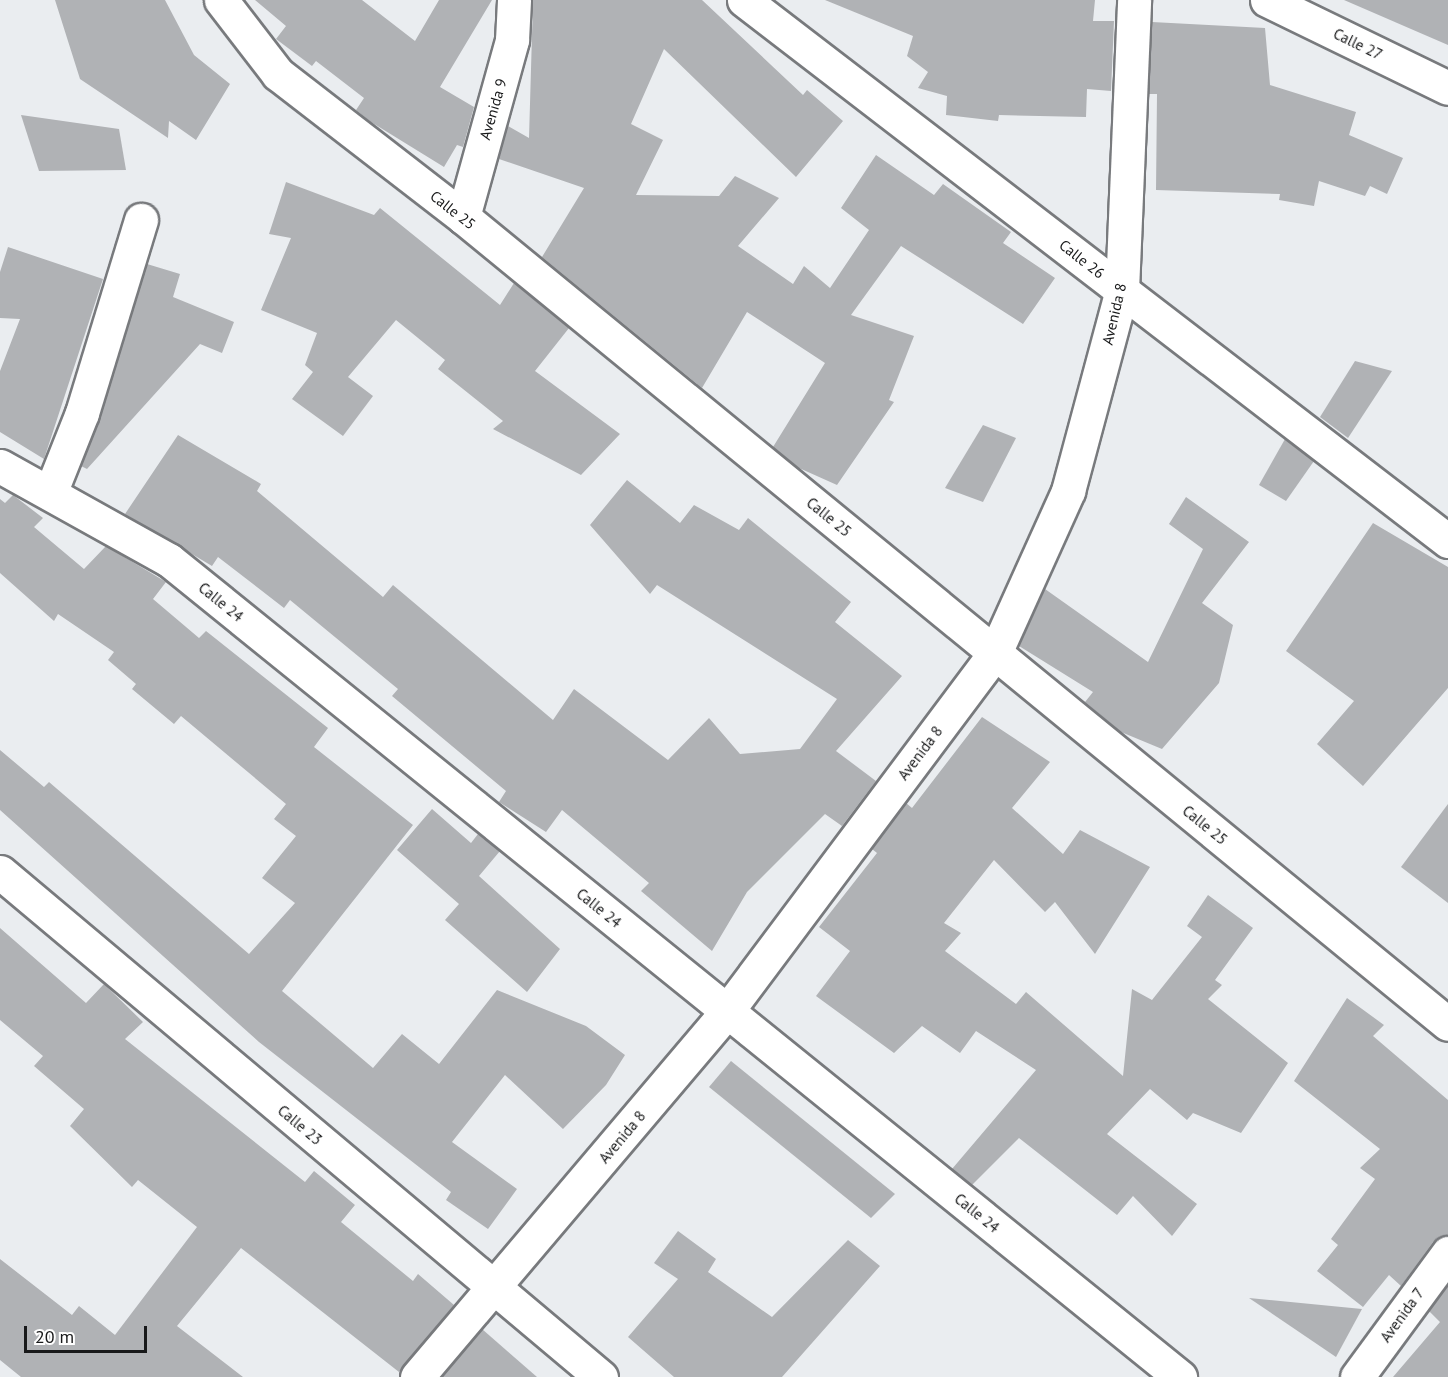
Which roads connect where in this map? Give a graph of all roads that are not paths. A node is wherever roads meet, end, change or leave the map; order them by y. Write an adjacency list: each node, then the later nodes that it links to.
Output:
1 (221, 0): 7 (street, Calle 25)
2 (514, 0): 7 (street, Avenida 9)
3 (744, 0): 9 (street, Calle 26)
4 (1134, 0): 9 (street, Avenida 8)
5 (1267, 0): 6 (street, Calle 27)
6 (1448, 88)
7 (463, 217): 13 (street, Calle 25)
8 (141, 220): 11 (street)
9 (1122, 290): 12 (street, Calle 26); 13 (street, Avenida 8)
10 (0, 466): 11 (street, Calle 24)
11 (51, 491): 15 (street, Calle 24)
12 (1448, 541)
13 (995, 653): 15 (street, Avenida 8); 16 (street, Calle 25)
14 (0, 872): 18 (street, Calle 23)
15 (727, 1011): 18 (street, Avenida 8); 21 (street, Calle 24)
16 (1448, 1024)
17 (1448, 1253): 22 (street, Avenida 7)
18 (496, 1290): 19 (street, Avenida 8); 20 (street, Calle 23)
19 (417, 1377)
20 (601, 1377)
21 (1180, 1377)
22 (1357, 1377)

